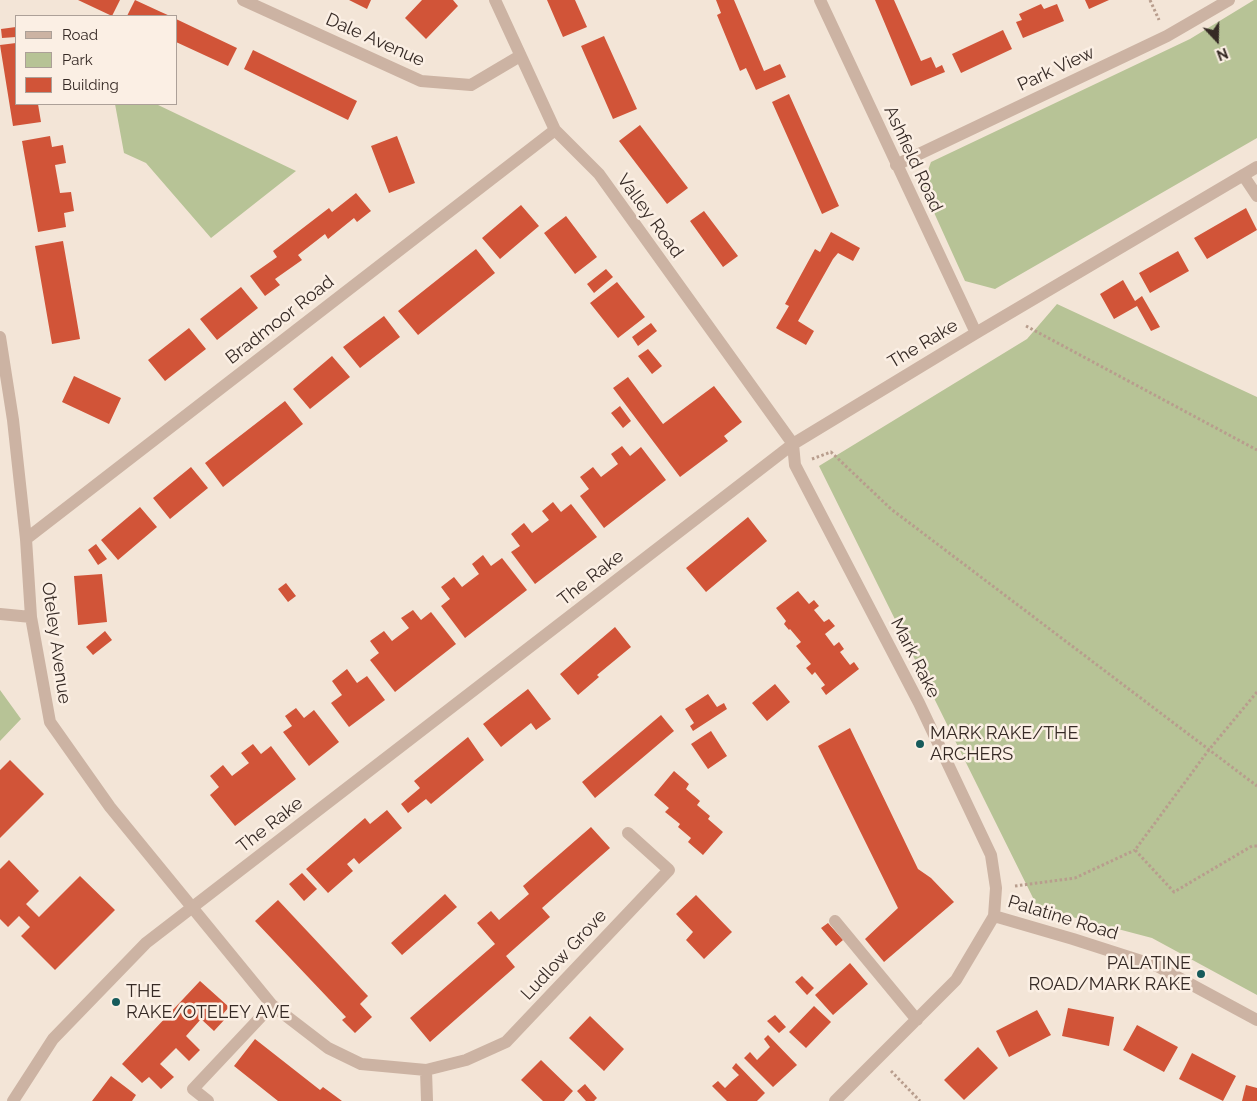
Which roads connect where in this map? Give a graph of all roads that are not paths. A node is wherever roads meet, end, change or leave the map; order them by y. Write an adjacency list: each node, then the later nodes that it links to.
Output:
1 (243, 0): 5 (street, Dale Avenue)
2 (495, 0): 5 (street, Valley Road)
3 (820, 0): 7 (street, Ashfield Road)
4 (1229, 0): 7 (street, Park View)
5 (520, 56): 6 (street, Valley Road)
6 (555, 130): 15 (street, Valley Road); 16 (street, Bradmoor Road)
7 (896, 165): 11 (street, Ashfield Road)
8 (1257, 167): 9 (street, The Rake)
9 (1243, 175): 10 (street); 11 (street, The Rake)
10 (1257, 196)
11 (976, 332): 15 (street, The Rake)
12 (0, 337): 14 (street, Oteley Avenue)
13 (0, 404): 14 (street)
14 (13, 420): 16 (street, Oteley Avenue)
15 (793, 444): 20 (street, The Rake); 21 (street, Mark Rake)
16 (26, 539): 18 (street, Oteley Avenue)
17 (0, 614): 18 (street)
18 (31, 617): 20 (street, Oteley Avenue)
19 (628, 833): 26 (street, Ludlow Grove)
20 (191, 907): 23 (street, Ludlow Grove); 27 (street, The Rake)
21 (994, 916): 24 (street, Mark Rake); 25 (street, Palatine Road)
22 (835, 921): 24 (street)
23 (272, 1005): 26 (street, Ludlow Grove); 28 (street)
24 (916, 1020): 30 (street, Mark Rake)
25 (1257, 1020)
26 (426, 1070): 29 (street)
27 (13, 1101)
28 (208, 1101)
29 (427, 1101)
30 (835, 1101)

